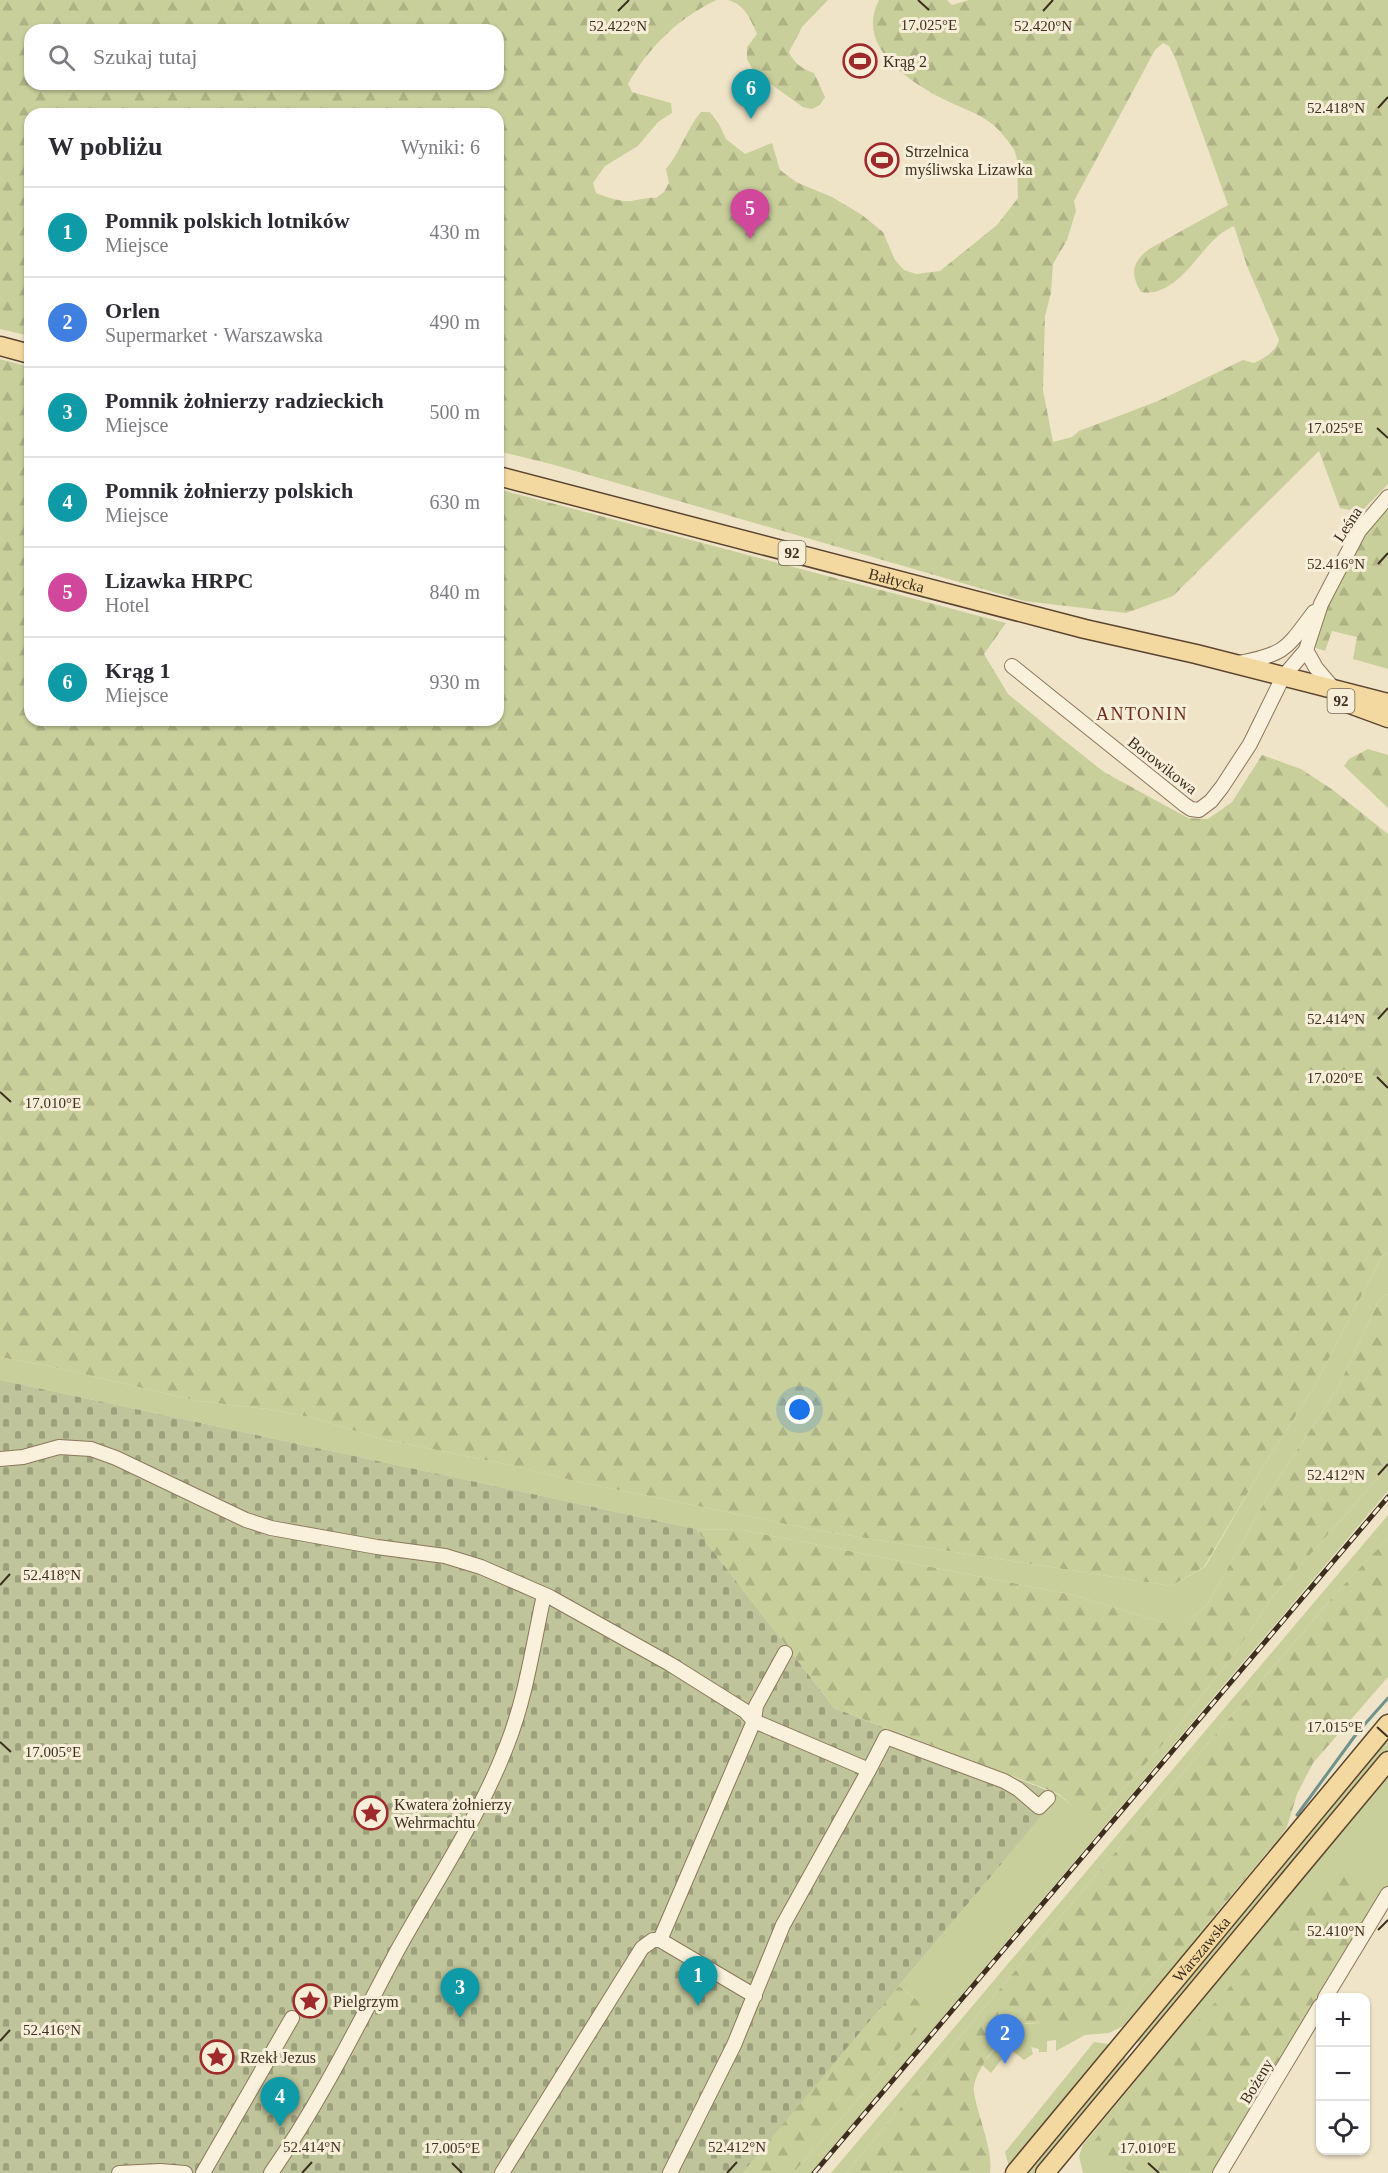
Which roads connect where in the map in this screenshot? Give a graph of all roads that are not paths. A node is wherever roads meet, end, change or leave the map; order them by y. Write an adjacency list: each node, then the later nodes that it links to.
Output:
1 (0, 346): 2 (main road)
2 (24, 352)
3 (504, 478): 8 (main road, Bałtycka / 92)
4 (1388, 497): 5 (street, Leśna)
5 (1321, 604): 6 (street, Leśna); 7 (street, Leśna)
6 (1287, 648): 8 (street); 10 (street, Leśna)
7 (1306, 650): 10 (street, Leśna); 11 (street)
8 (1233, 664): 10 (main road, Bałtycka / 92)
9 (1012, 666): 10 (street, Borowikowa)
10 (1290, 679): 11 (main road, Bałtycka / 92); 13 (main road, Bałtycka / 92)
11 (1333, 688): 12 (main road, Bałtycka / 92)
12 (1388, 703)
13 (1388, 718)
14 (0, 1459): 15 (street)
15 (543, 1595): 17 (street); 33 (street)
16 (785, 1653): 17 (street)
17 (754, 1721): 20 (street); 23 (street)
18 (1388, 1724): 28 (main road, Warszawska)
19 (1388, 1761): 29 (main road, Warszawska)
20 (869, 1770): 21 (street); 25 (street)
21 (1047, 1798)
22 (1386, 1904): 24 (street)
23 (660, 1940): 25 (street); 34 (street)
24 (1328, 1993)
25 (755, 1996): 35 (street)
26 (1316, 2013): 38 (street, Bożeny)
27 (292, 2018): 32 (street)
28 (1124, 2041): 29 (main road); 36 (main road, Warszawska)
29 (1142, 2057): 37 (main road, Warszawska)
30 (119, 2173): 31 (street)
31 (185, 2173)
32 (203, 2173)
33 (271, 2173)
34 (502, 2173)
35 (670, 2173)
36 (1015, 2173)
37 (1046, 2173)
38 (1220, 2173)

